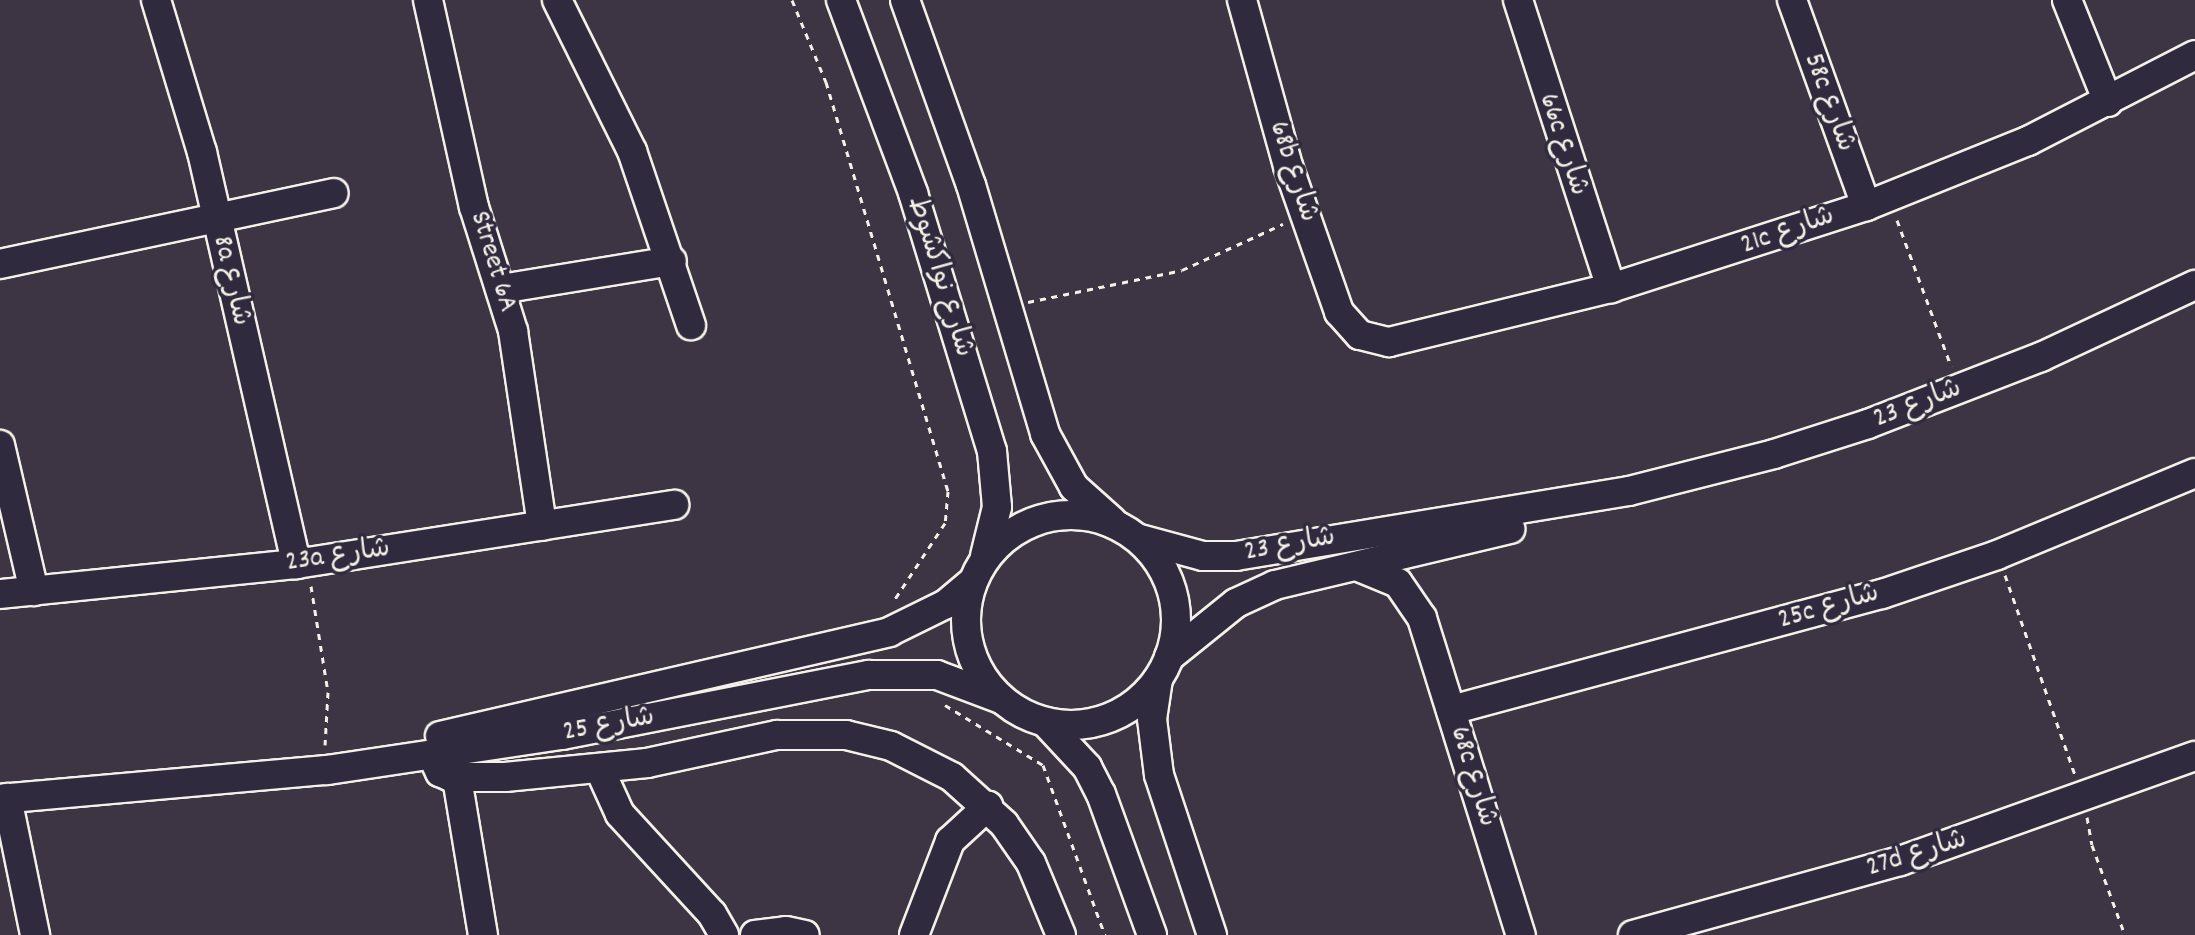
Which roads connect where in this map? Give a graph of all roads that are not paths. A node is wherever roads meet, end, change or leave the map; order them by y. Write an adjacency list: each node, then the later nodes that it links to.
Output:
1 (156, 0): 14 (street, 8a شارع)
2 (428, 0): 19 (street, Street 6A)
3 (557, 0): 15 (street)
4 (841, 0): 31 (street, شارع نواكشوط)
5 (905, 0): 27 (street, شارع نواكشوط)
6 (1242, 0): 21 (street, 68b شارع)
7 (1518, 0): 18 (street, 66c شارع)
8 (1792, 0): 13 (street, 58c شارع)
9 (2067, 0): 11 (street)
10 (2195, 55): 11 (street, 21c شارع)
11 (2108, 102): 13 (street, 21c شارع)
12 (334, 193): 14 (street)
13 (1877, 202): 18 (street, 21c شارع)
14 (215, 218): 16 (street); 29 (street, 8a شارع)
15 (672, 261): 19 (street); 20 (street)
16 (0, 264)
17 (2195, 285): 24 (street, شارع 23)
18 (1611, 288): 21 (street, 21c شارع)
19 (501, 289): 26 (street, Street 6A)
20 (691, 325)
21 (1360, 335)
22 (0, 445): 32 (street)
23 (2195, 473): 37 (street, 25c شارع)
24 (1629, 491): 27 (street, شارع 23); 28 (street, شارع 23)
25 (674, 505): 26 (street, 23a شارع)
26 (542, 526): 29 (street, 23a شارع)
27 (1129, 533): 31 (street); 35 (street)
28 (1448, 548): 30 (street, شارع 23); 34 (street, 68c شارع)
29 (296, 564): 32 (street, 23a شارع)
30 (1358, 567): 34 (street, 68c شارع); 35 (street, شارع 23)
31 (977, 572): 36 (street); 43 (street, شارع 25)
32 (34, 591): 33 (street, 23a شارع)
33 (0, 594)
34 (1422, 618): 37 (street, 68c شارع)
35 (1164, 668): 38 (street); 54 (street)
36 (1001, 699): 38 (street); 39 (street, شارع 25)
37 (1451, 710): 55 (street, 68c شارع)
38 (1045, 722): 53 (street)
39 (432, 755): 42 (street); 43 (street, شارع 25)
40 (2195, 756): 56 (street, 27d شارع)
41 (600, 770): 42 (street); 45 (street); 48 (street)
42 (457, 778): 47 (street)
43 (211, 779): 44 (street, شارع 25)
44 (9, 798): 46 (street)
45 (988, 806): 51 (street); 52 (street)
46 (35, 935)
47 (483, 935)
48 (724, 935)
49 (755, 935): 50 (street)
50 (805, 935)
51 (914, 935)
52 (1061, 935)
53 (1152, 935)
54 (1212, 935)
55 (1521, 935)
56 (1633, 935)

